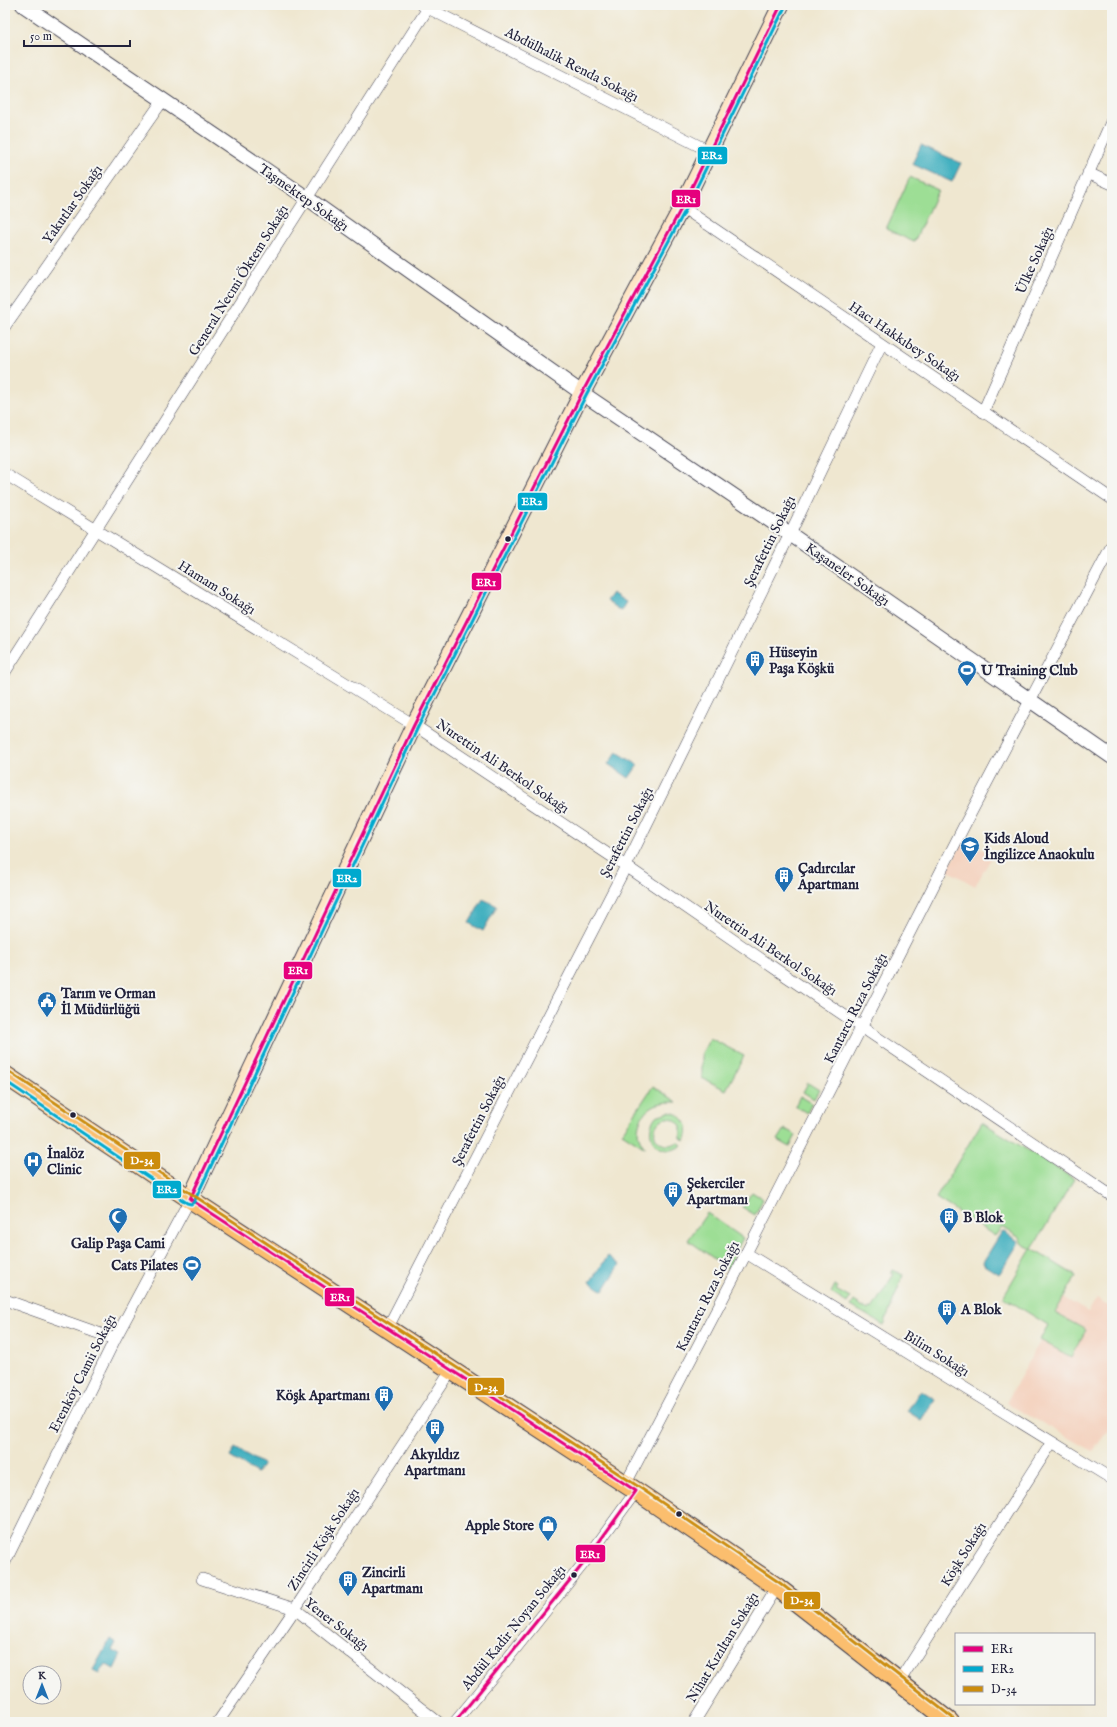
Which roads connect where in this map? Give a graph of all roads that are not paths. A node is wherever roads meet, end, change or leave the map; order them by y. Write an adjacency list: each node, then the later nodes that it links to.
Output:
1 (23, 5): 4 (street, Taşmektep Sokağı)
2 (781, 5): 6 (main road)
3 (427, 6): 6 (street, Abdülhalik Renda Sokağı); 9 (street, General Necmi Öktem Sokağı)
4 (163, 100): 9 (street, Taşmektep Sokağı); 11 (street, Yakutlar Sokağı)
5 (1112, 120): 7 (street, Ülke Sokağı)
6 (709, 150): 10 (main road)
7 (1088, 173): 8 (street); 14 (street, Ülke Sokağı)
8 (1112, 184)
9 (307, 198): 13 (street, Taşmektep Sokağı); 17 (street, General Necmi Öktem Sokağı)
10 (682, 207): 12 (street, Hacı Hakkıbey Sokağı); 13 (main road)
11 (5, 326)
12 (882, 343): 14 (street, Hacı Hakkıbey Sokağı); 18 (street, Şerafettin Sokağı)
13 (582, 393): 18 (street, Kaşaneler Sokağı); 22 (main road)
14 (984, 412): 16 (street, Hacı Hakkıbey Sokağı)
15 (5, 474): 17 (street, Hamam Sokağı)
16 (1112, 499)
17 (96, 530): 20 (street, General Necmi Öktem Sokağı); 22 (street, Hamam Sokağı)
18 (790, 534): 21 (street, Kaşaneler Sokağı); 24 (street, Şerafettin Sokağı)
19 (1112, 545): 21 (street, Kantarcı Rıza Sokağı)
20 (5, 672)
21 (1030, 701): 23 (street, Kaşaneler Sokağı); 25 (street, Kantarcı Rıza Sokağı)
22 (414, 725): 24 (street, Nurettin Ali Berkol Sokağı); 28 (main road)
23 (1112, 757)
24 (626, 866): 25 (street, Nurettin Ali Berkol Sokağı); 31 (street, Şerafettin Sokağı)
25 (862, 1028): 27 (street, Nurettin Ali Berkol Sokağı); 29 (street, Kantarcı Rıza Sokağı)
26 (5, 1074): 28 (main road)
27 (1112, 1196)
28 (190, 1199): 31 (main road); 32 (street, Erenköy Camii Sokağı)
29 (746, 1253): 34 (street, Bilim Sokağı); 36 (street, Kantarcı Rıza Sokağı)
30 (5, 1300): 32 (street)
31 (387, 1329): 33 (main road)
32 (115, 1339): 37 (street, Erenköy Camii Sokağı)
33 (451, 1371): 36 (main road); 40 (street, Zincirli Köşk Sokağı)
34 (1052, 1442): 35 (street, Bilim Sokağı); 41 (street, Köşk Sokağı)
35 (1112, 1479)
36 (630, 1488): 39 (main road); 44 (street, Abdül Kadir Noyan Sokağı)
37 (5, 1562)
38 (202, 1579): 40 (street, Yener Sokağı)
39 (776, 1587): 41 (main road); 45 (street, Nihat Kızıltan Sokağı)
40 (295, 1609): 42 (street, Zincirli Köşk Sokağı); 43 (street, Yener Sokağı)
41 (899, 1682): 46 (main road)
42 (218, 1722)
43 (438, 1722)
44 (455, 1722)
45 (694, 1722)
46 (950, 1722)

